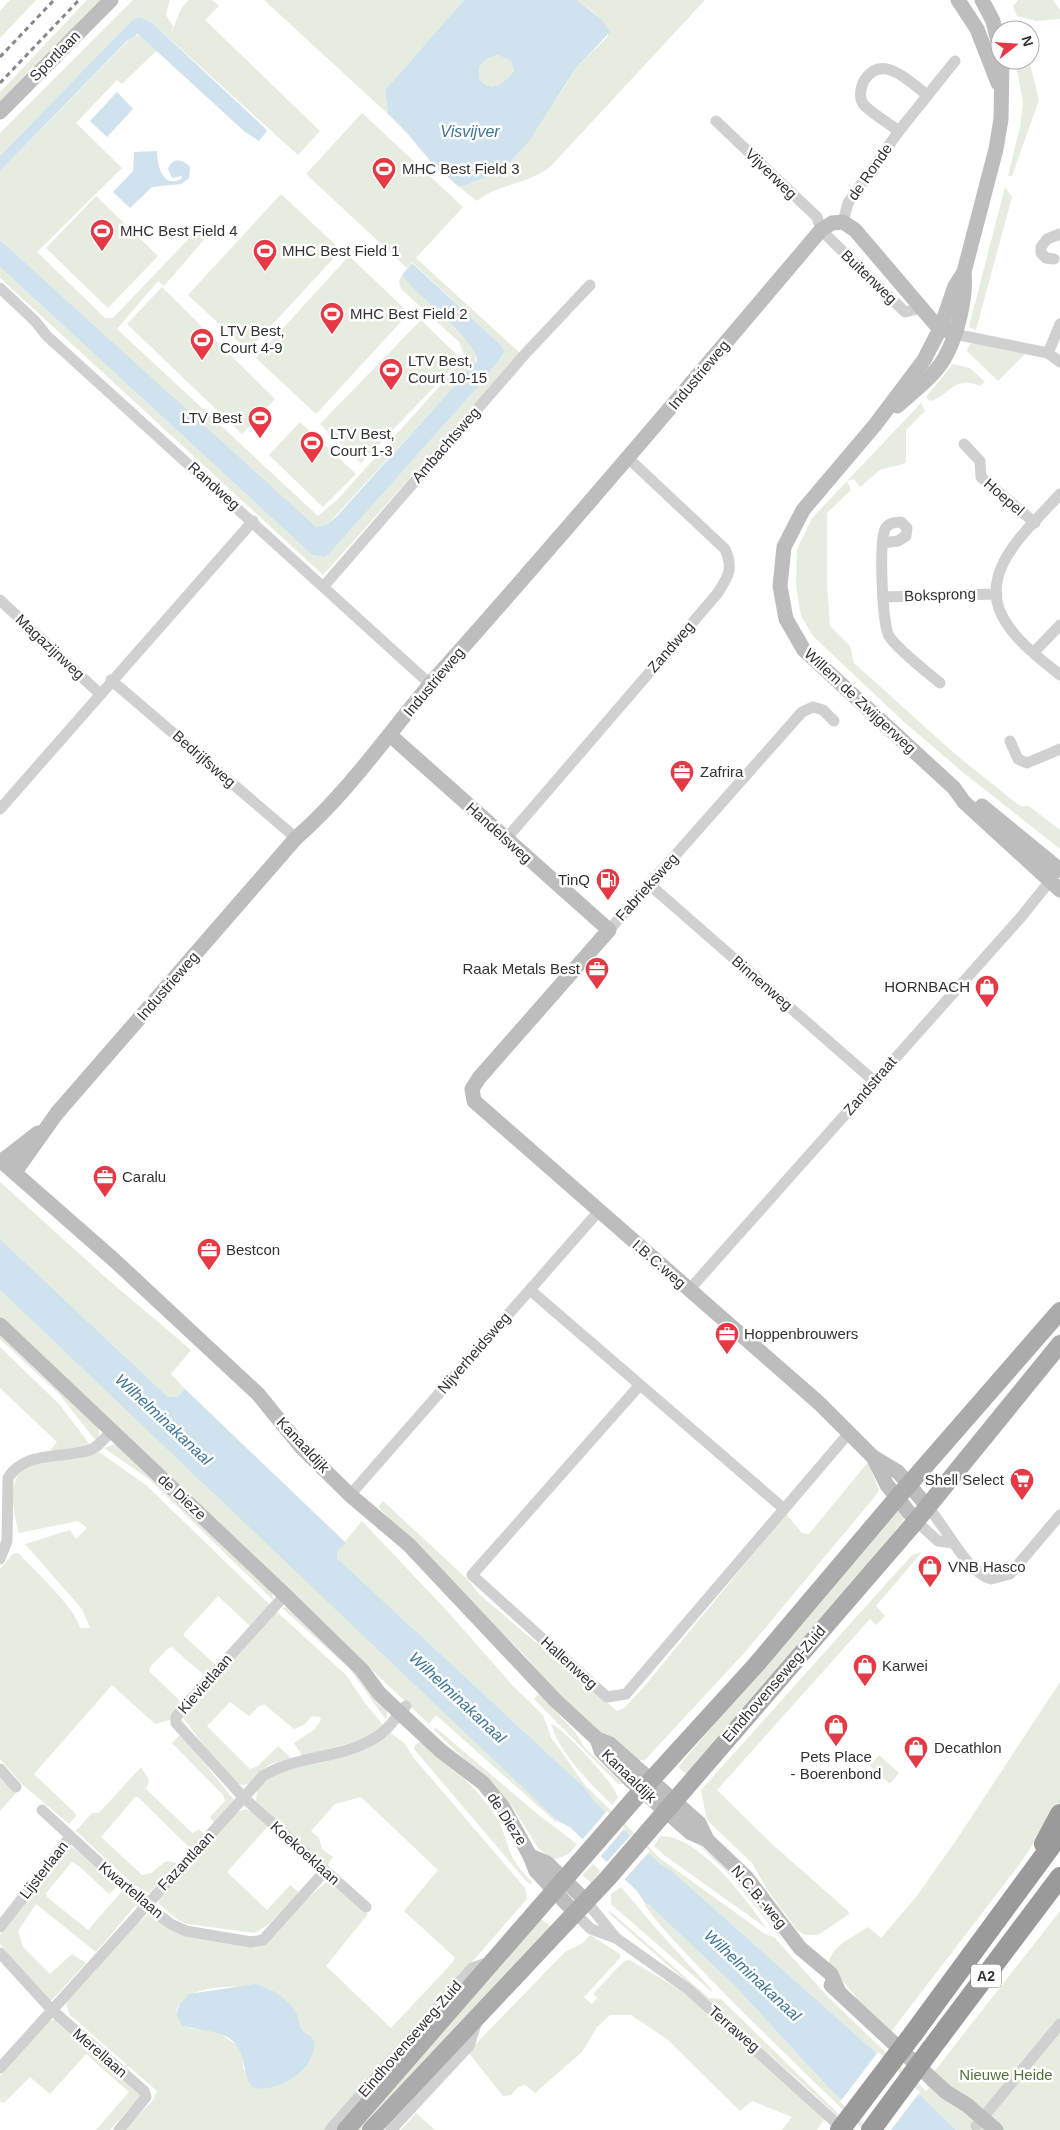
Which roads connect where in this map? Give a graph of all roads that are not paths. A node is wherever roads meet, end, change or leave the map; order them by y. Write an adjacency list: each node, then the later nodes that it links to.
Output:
1 (110, 0): 9 (street, Sportlaan)
2 (981, 0): 3 (street); 4 (street)
3 (961, 4): 7 (street, Willem de Zwijgerweg)
4 (992, 20)
5 (955, 61): 8 (street, de Ronde)
6 (1001, 70): 7 (street, Willem de Zwijgerweg)
7 (1000, 91): 20 (street, Willem de Zwijgerweg)
8 (927, 95): 11 (street, de Ronde); 11 (street, de Ronde)
9 (0, 112)
10 (716, 122): 13 (street, Vijverweg)
11 (899, 131): 12 (street, de Ronde)
12 (842, 222): 13 (street); 18 (street, Buitenweg)
13 (821, 230): 18 (street, Buitenweg); 24 (street, Industrieweg)
14 (1060, 234): 15 (street)
15 (1054, 259)
16 (590, 285): 29 (street, Ambachtsweg)
17 (0, 288): 26 (street, Randweg)
18 (922, 308): 20 (street, Buitenweg)
19 (1060, 324): 21 (street)
20 (948, 330): 21 (street); 47 (street, Willem de Zwijgerweg)
21 (1048, 353): 22 (street)
22 (1060, 362)
23 (964, 444): 27 (street, Hoepel)
24 (628, 458): 38 (street, Industrieweg); 46 (street, Zandweg)
25 (1060, 494): 27 (street)
26 (253, 521): 29 (street, Randweg); 36 (street)
27 (1035, 523): 30 (street)
28 (883, 543): 31 (street, Boksprong)
29 (324, 586): 38 (street, Randweg)
30 (997, 594): 31 (street, Boksprong); 34 (street)
31 (883, 597): 37 (street, Boksprong)
32 (0, 600): 39 (street, Magazijnweg)
33 (1060, 625): 34 (street)
34 (1034, 652): 35 (street)
35 (1060, 675)
36 (112, 680): 39 (street); 45 (street, Bedrijfsweg)
37 (940, 683)
38 (430, 684): 41 (street, Industrieweg)
39 (100, 694): 44 (street)
40 (834, 720): 48 (street, Fabrieksweg)
41 (390, 735): 45 (street, Industrieweg); 46 (street, Handelsweg)
42 (1010, 741): 43 (street)
43 (1060, 749)
44 (0, 809)
45 (296, 838): 52 (street, Industrieweg)
46 (506, 838): 49 (street, Handelsweg)
47 (1058, 876): 50 (street, Zandstraat)
48 (650, 885): 49 (street, Fabrieksweg); 50 (street, Binnenweg)
49 (609, 930): 51 (street, Fabrieksweg)
50 (874, 1081): 57 (street, Zandstraat)
51 (471, 1094): 55 (street, I.B.C.weg)
52 (44, 1130): 53 (street, Industrieweg); 54 (street, Industrieweg)
53 (1, 1161): 54 (street, Kanaaldijk)
54 (15, 1172): 66 (street, Kanaaldijk)
55 (598, 1212): 56 (street, Nijverheidsweg); 57 (street, I.B.C.weg)
56 (530, 1290): 61 (street); 66 (street, Nijverheidsweg)
57 (689, 1290): 63 (street, I.B.C.weg)
58 (1060, 1312): 65 (main road, Eindhovenseweg-Zuid)
59 (0, 1325): 62 (street, de Dieze)
60 (1060, 1344): 68 (main road, Eindhovenseweg-Zuid)
61 (639, 1386): 69 (street); 69 (street, Hallenweg)
62 (112, 1431): 73 (street); 74 (street, de Dieze)
63 (849, 1433): 64 (street, I.B.C.weg); 69 (street)
64 (873, 1457): 65 (street, I.B.C.weg); 67 (street, I.B.C.weg)
65 (909, 1484): 67 (main road, Eindhovenseweg-Zuid); 68 (street, I.B.C.weg)
66 (350, 1494): 77 (street, Kanaaldijk)
67 (897, 1498): 71 (street, I.B.C.weg); 77 (main road, Eindhovenseweg-Zuid)
68 (928, 1506): 71 (main road, Eindhovenseweg-Zuid); 72 (street)
69 (783, 1508)
70 (1060, 1515): 72 (street)
71 (916, 1521): 72 (street); 80 (main road, Eindhovenseweg-Zuid)
72 (953, 1543)
73 (0, 1559)
74 (285, 1594): 75 (street, de Dieze); 79 (street, Kievietlaan)
75 (403, 1710): 79 (street, Fazantlaan); 88 (street, de Dieze)
76 (0, 1769): 78 (street)
77 (647, 1785): 80 (street, Kanaaldijk); 88 (main road, Eindhovenseweg-Zuid)
78 (16, 1787)
79 (244, 1798): 85 (street, Koekoeklaan); 91 (street, Fazantlaan)
80 (670, 1805): 93 (main road, Eindhovenseweg-Zuid); 102 (street, N.C.B.-weg)
81 (42, 1810): 84 (street, Kwartellaan)
82 (1060, 1814): 89 (highway, A2)
83 (1060, 1834): 89 (highway, A2)
84 (70, 1837): 91 (street, Kwartellaan); 94 (street, Lijsterlaan)
85 (326, 1871): 91 (street, Kwartellaan); 92 (street, Koekoeklaan)
86 (1060, 1876): 90 (highway, A2)
87 (1060, 1884): 90 (highway, A2)
88 (560, 1885): 93 (street, de Dieze); 97 (main road, Eindhovenseweg-Zuid)
89 (1021, 1888): 108 (highway, A2, bridge)
90 (1042, 1902): 110 (highway, A2, bridge)
91 (145, 1906): 98 (street, Fazantlaan)
92 (366, 1907)
93 (581, 1907): 95 (street, Terraweg); 95 (street, Terraweg); 99 (main road, Eindhovenseweg-Zuid)
94 (0, 1927)
95 (616, 1938): 109 (street, Terraweg)
96 (0, 1953): 98 (street)
97 (496, 1960): 104 (street, Eindhovenseweg-Zuid); 105 (main road, Eindhovenseweg-Zuid)
98 (52, 2010): 101 (street, Fazantlaan); 103 (street, Merellaan)
99 (479, 2016): 106 (main road, Eindhovenseweg-Zuid); 107 (street, Eindhovenseweg-Zuid)
100 (1060, 2024): 102 (street)
101 (0, 2068)
102 (980, 2125): 111 (street, N.C.B.-weg)
103 (119, 2130)
104 (330, 2130)
105 (346, 2130)
106 (371, 2130)
107 (390, 2130)
108 (840, 2130)
109 (844, 2130)
110 (871, 2130)
111 (996, 2130)

